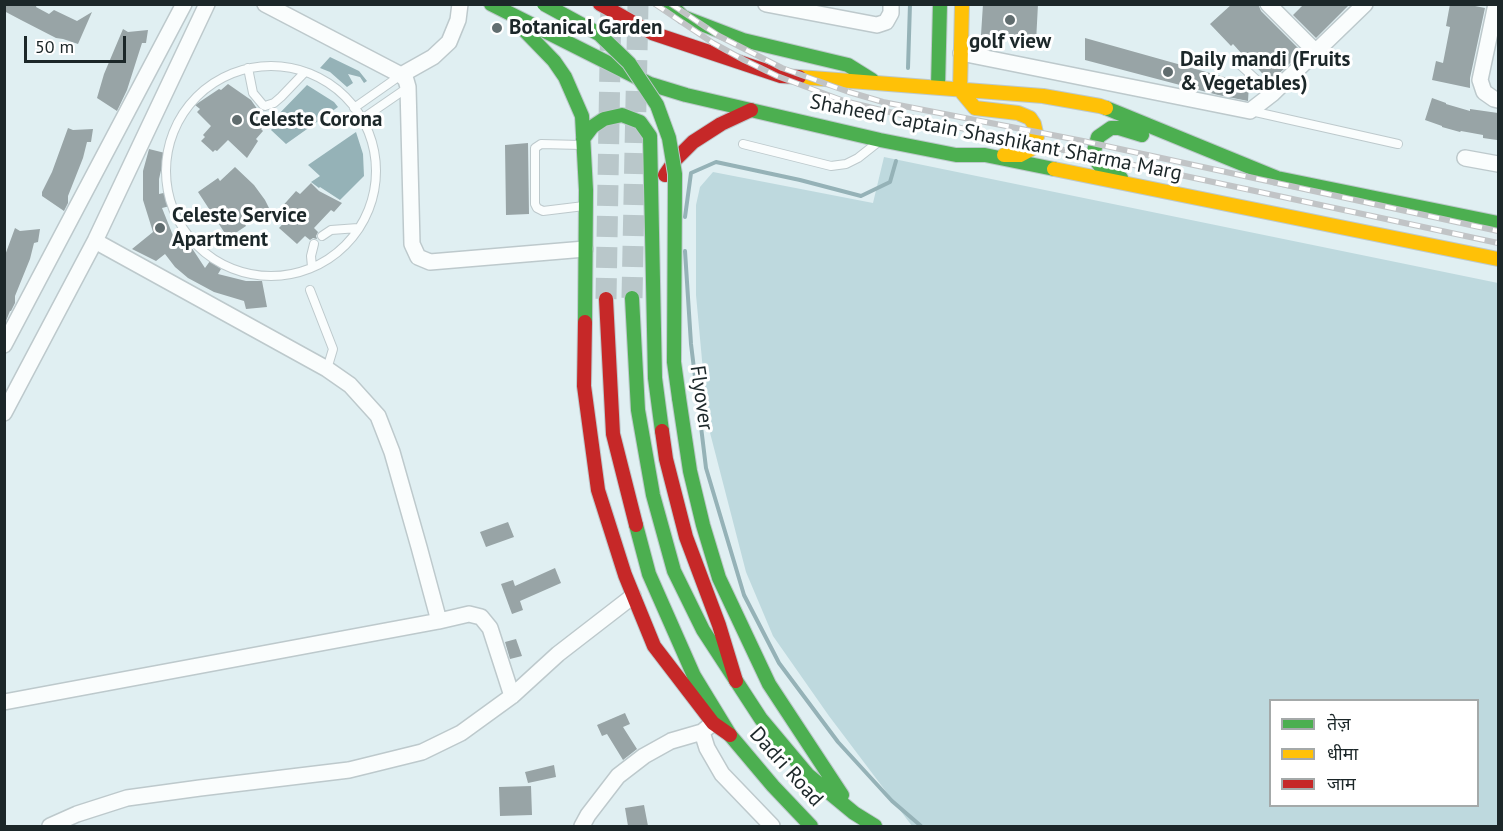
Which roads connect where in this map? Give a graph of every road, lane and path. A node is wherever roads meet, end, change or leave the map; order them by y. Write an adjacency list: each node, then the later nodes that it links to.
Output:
1 (184, 4): 53 (street)
2 (207, 4): 45 (street)
3 (265, 4): 21 (street)
4 (460, 4): 21 (street)
5 (544, 4): 63 (main road, Flyover, bridge)
6 (600, 4): 22 (main road, Shaheed Captain Shashikant Sharma Marg)
7 (670, 4): 22 (main road)
8 (766, 4): 9 (street)
9 (891, 4)
10 (940, 4): 23 (main road)
11 (962, 4): 17 (main road)
12 (1268, 4): 16 (street)
13 (1496, 4): 26 (street)
14 (1362, 6): 16 (street)
15 (496, 7): 28 (main road, Shaheed Captain Shashikant Sharma Marg); 32 (main road)
16 (1316, 51): 25 (street)
17 (961, 52): 24 (main road); 29 (street)
18 (1237, 62): 25 (lane)
19 (248, 68): 20 (lane); 20 (lane); 49 (lane)
20 (305, 72): 27 (lane)
21 (405, 81): 27 (lane); 30 (lane); 47 (street)
22 (875, 83): 23 (main road, Shaheed Captain Shashikant Sharma Marg)
23 (938, 87): 24 (main road, Shaheed Captain Shashikant Sharma Marg)
24 (960, 90): 35 (main road); 38 (main road, Shaheed Captain Shashikant Sharma Marg)
25 (1272, 94): 29 (street)
26 (1498, 100)
27 (354, 108): 30 (lane)
28 (751, 110): 31 (main road, Shaheed Captain Shashikant Sharma Marg); 40 (main road)
29 (1250, 111): 34 (lane)
30 (362, 119): 43 (lane)
31 (880, 140): 33 (lane); 35 (main road, Shaheed Captain Shashikant Sharma Marg)
32 (584, 142): 40 (main road); 41 (main road); 41 (lane)
33 (742, 144)
34 (1398, 144)
35 (985, 155): 39 (main road, Shaheed Captain Shashikant Sharma Marg)
36 (1465, 158): 37 (street)
37 (1498, 164)
38 (1277, 177): 39 (main road); 42 (main road, Shaheed Captain Shashikant Sharma Marg)
39 (1146, 188): 48 (main road, Shaheed Captain Shashikant Sharma Marg)
40 (651, 195): 58 (main road)
41 (586, 206): 47 (main road)
42 (1498, 223)
43 (358, 228): 44 (lane); 49 (lane)
44 (322, 236)
45 (95, 241): 54 (street); 55 (street)
46 (314, 244): 49 (lane)
47 (585, 249): 56 (main road)
48 (1498, 259)
49 (312, 267)
50 (310, 291): 54 (lane)
51 (606, 298): 62 (main road)
52 (632, 298): 58 (main road, Dadri Road)
53 (4, 345)
54 (327, 369): 57 (street)
55 (4, 413)
56 (633, 596): 59 (street); 61 (main road)
57 (439, 621): 59 (street); 60 (street)
58 (736, 681): 63 (main road, Dadri Road)
59 (512, 696): 64 (street)
60 (4, 702)
61 (707, 727): 62 (main road); 65 (street); 66 (street)
62 (730, 735): 67 (main road, Dadri Road)
63 (854, 813): 68 (main road, Dadri Road)
64 (50, 826)
65 (582, 826)
66 (772, 826)
67 (811, 826)
68 (875, 826)

